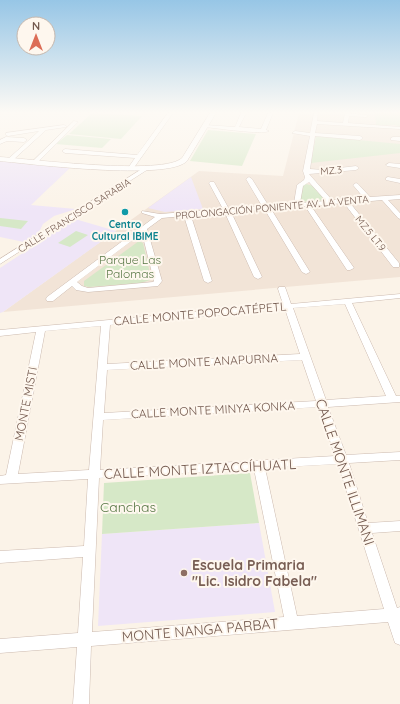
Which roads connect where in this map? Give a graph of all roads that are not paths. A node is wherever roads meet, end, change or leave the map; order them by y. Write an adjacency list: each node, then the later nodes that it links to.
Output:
1 (25, 146): 9 (street)
2 (51, 146): 10 (street)
3 (147, 146): 7 (street)
4 (193, 146): 14 (street)
5 (311, 146): 16 (street)
6 (65, 151): 7 (street)
7 (139, 157): 13 (street)
8 (0, 159): 9 (street)
9 (10, 160): 10 (street)
10 (34, 162): 13 (street)
11 (389, 165): 12 (street)
12 (400, 166)
13 (131, 168): 14 (street)
14 (147, 168): 36 (street, CALLE FRANCISCO SARABIA)
15 (356, 168): 16 (street, MZ.3)
16 (307, 174): 26 (street); 28 (street)
17 (388, 179): 19 (street)
18 (249, 180): 29 (street)
19 (400, 181)
20 (212, 183): 30 (street)
21 (356, 185): 24 (street)
22 (400, 197): 23 (street, PROLONGACIÓN PONIENTE AV. LA VENTA)
23 (383, 198): 24 (street, PROLONGACIÓN PONIENTE AV. LA VENTA); 34 (street)
24 (368, 199): 25 (street, PROLONGACIÓN PONIENTE AV. LA VENTA)
25 (345, 201): 26 (street, PROLONGACIÓN PONIENTE AV. LA VENTA); 37 (street, MZ.5 LT.9)
26 (330, 202): 27 (street, PROLONGACIÓN PONIENTE AV. LA VENTA)
27 (307, 204): 28 (street, PROLONGACIÓN PONIENTE AV. LA VENTA); 38 (street)
28 (297, 205): 29 (street, PROLONGACIÓN PONIENTE AV. LA VENTA)
29 (266, 207): 30 (street, PROLONGACIÓN PONIENTE AV. LA VENTA); 39 (street)
30 (226, 211): 32 (street, PROLONGACIÓN PONIENTE AV. LA VENTA); 40 (street)
31 (144, 212): 33 (street, PROLONGACIÓN PONIENTE AV. LA VENTA)
32 (187, 214): 33 (street, PROLONGACIÓN PONIENTE AV. LA VENTA); 41 (street)
33 (160, 216): 35 (street)
34 (400, 217)
35 (144, 229): 42 (street); 42 (street)
36 (0, 262)
37 (396, 265)
38 (350, 268)
39 (306, 272)
40 (258, 277)
41 (208, 281)
42 (73, 283): 45 (street)
43 (282, 289): 47 (street, CALLE MONTE ILLIMANI)
44 (400, 296): 46 (street, CALLE MONTE POPOCATÉPETL)
45 (50, 300)
46 (347, 300): 47 (street, CALLE MONTE POPOCATÉPETL); 53 (street)
47 (288, 306): 48 (street, CALLE MONTE POPOCATÉPETL); 51 (street, CALLE MONTE ILLIMANI)
48 (106, 323): 49 (street, CALLE MONTE POPOCATÉPETL); 52 (street)
49 (41, 329): 50 (street, CALLE MONTE POPOCATÉPETL); 60 (street, MONTE MISTI)
50 (0, 333)
51 (305, 357): 52 (street, CALLE MONTE ANAPURNA); 54 (street, CALLE MONTE ILLIMANI)
52 (103, 368): 55 (street)
53 (397, 400): 54 (street, CALLE MONTE MINYA KONKA)
54 (322, 403): 55 (street, CALLE MONTE MINYA KONKA); 57 (street, CALLE MONTE ILLIMANI)
55 (99, 417): 59 (street)
56 (400, 456): 57 (street, CALLE MONTE IZTACCÍHUATL)
57 (342, 460): 58 (street, CALLE MONTE IZTACCÍHUATL); 62 (street, CALLE MONTE ILLIMANI)
58 (259, 465): 59 (street, CALLE MONTE IZTACCÍHUATL); 66 (street)
59 (94, 475): 60 (street, CALLE MONTE IZTACCÍHUATL); 63 (street)
60 (6, 480)
61 (400, 526): 62 (street)
62 (365, 528): 65 (street, CALLE MONTE ILLIMANI)
63 (90, 551): 64 (street); 68 (street)
64 (0, 557)
65 (396, 614): 66 (street, MONTE NANGA PARBAT); 67 (street, CALLE MONTE ILLIMANI)
66 (292, 623): 68 (street, MONTE NANGA PARBAT)
67 (400, 638)
68 (84, 640): 69 (street, MONTE NANGA PARBAT); 70 (street)
69 (0, 646)
70 (81, 704)

